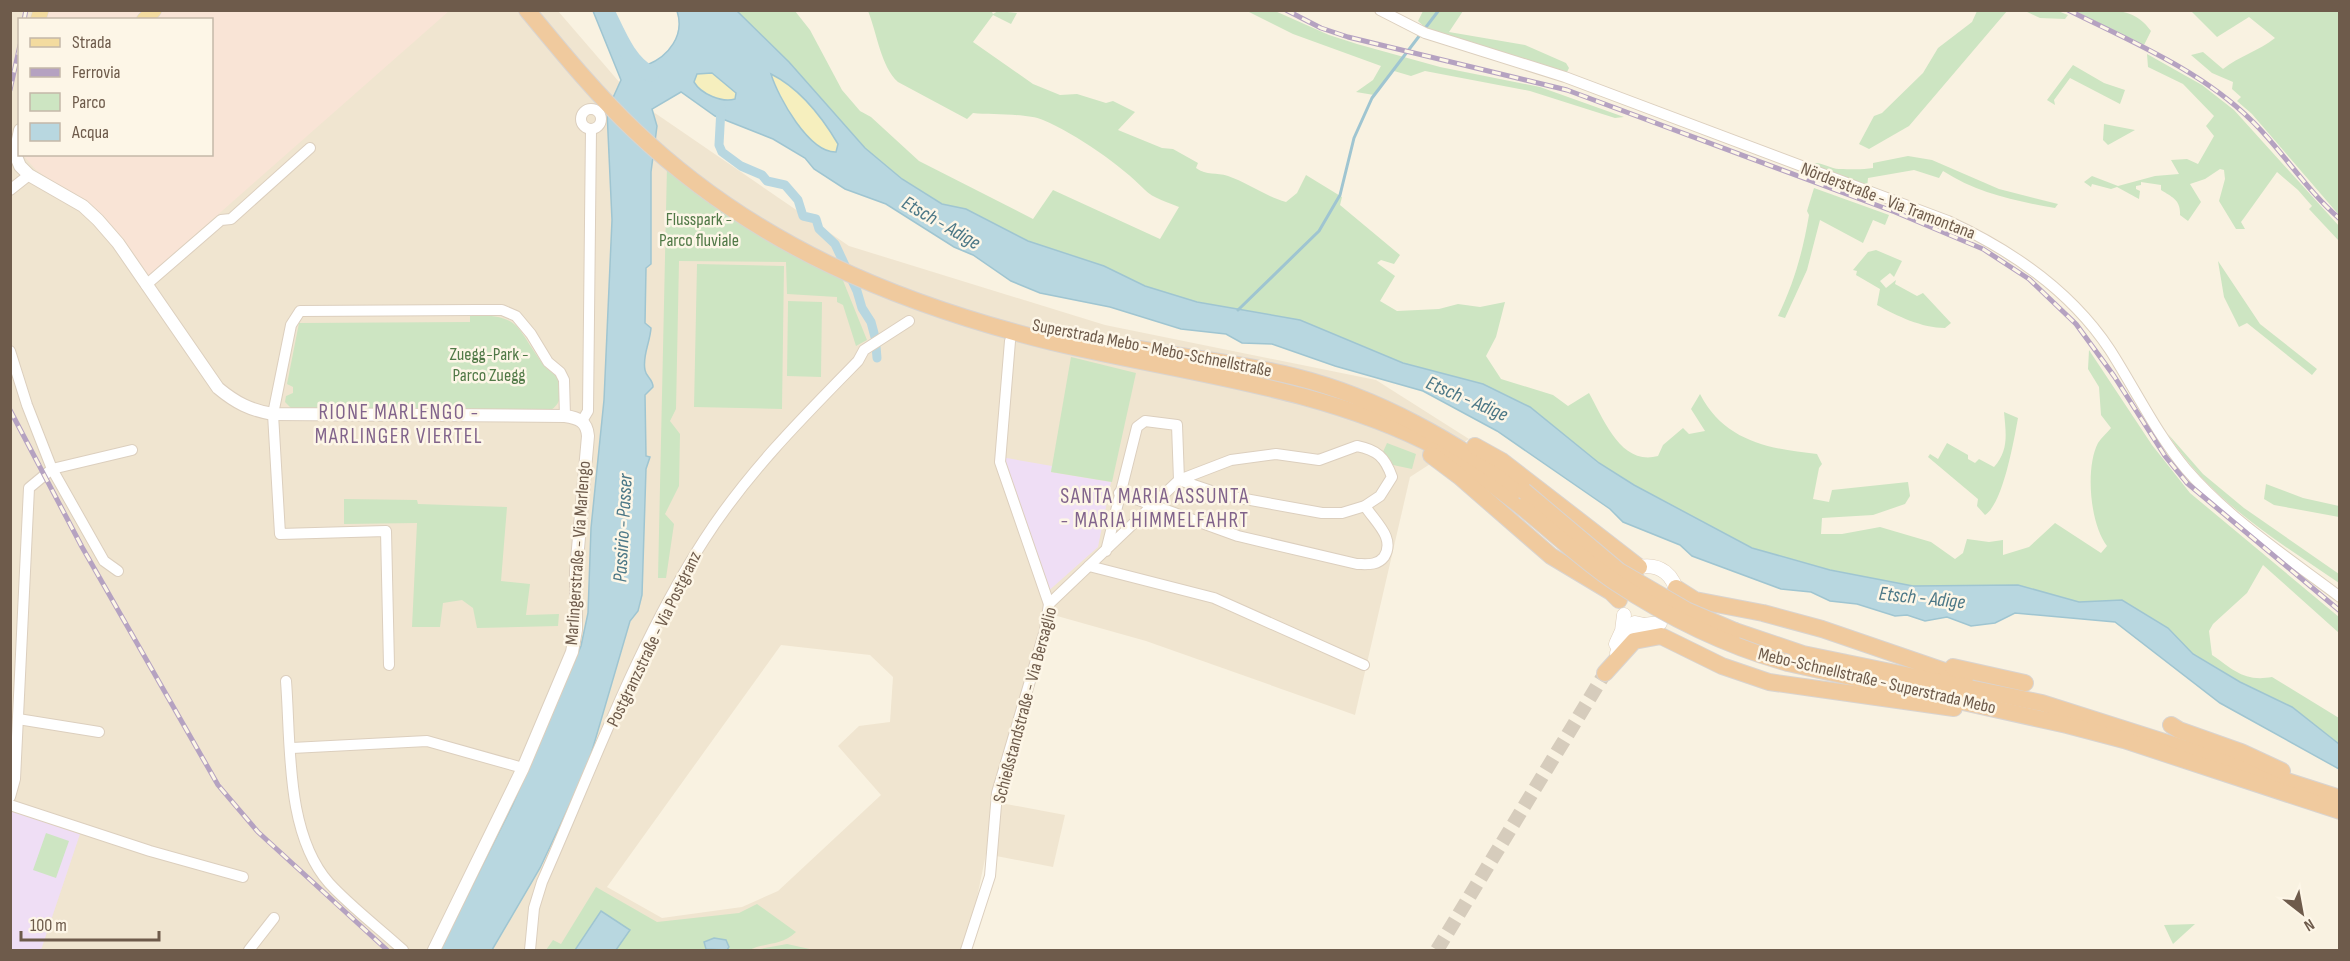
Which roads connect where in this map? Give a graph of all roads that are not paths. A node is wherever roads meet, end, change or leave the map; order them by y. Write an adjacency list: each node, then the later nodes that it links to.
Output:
1 (526, 10): 4 (highway, Superstrada Mebo - Mebo-Schnellstraße)
2 (542, 10): 4 (highway, Superstrada Mebo - Mebo-Schnellstraße)
3 (1380, 10): 34 (street, Nörderstraße - Via Tramontana)
4 (603, 92): 12 (highway, Superstrada Mebo - Mebo-Schnellstraße); 12 (highway, Superstrada Mebo - Mebo-Schnellstraße)
5 (591, 129): 20 (street, Marlingerstraße - Via Marlengo)
6 (18, 138): 8 (street)
7 (310, 148): 11 (street)
8 (13, 159): 9 (street)
9 (29, 175): 10 (street); 11 (street)
10 (10, 190)
11 (146, 285): 18 (street)
12 (911, 296): 16 (highway, Superstrada Mebo - Mebo-Schnellstraße); 17 (highway, Superstrada Mebo - Mebo-Schnellstraße)
13 (909, 321): 60 (street, Postgranzstraße - Via Postgranz)
14 (1010, 341): 35 (street)
15 (10, 351): 23 (street)
16 (1152, 363): 21 (highway, Mebo-Schnellstraße - Superstrada Mebo)
17 (1392, 412): 26 (highway, Mebo-Schnellstraße - Superstrada Mebo); 31 (highway)
18 (273, 414): 19 (street); 19 (street); 40 (street)
19 (565, 416): 20 (street)
20 (582, 421): 51 (street, Marlingerstraße - Via Marlengo)
21 (1396, 430): 26 (highway, Mebo-Schnellstraße - Superstrada Mebo); 36 (highway)
22 (132, 450): 23 (street)
23 (52, 469): 32 (street); 46 (street)
24 (1179, 480): 25 (street); 27 (street); 27 (street); 28 (street, Schießstandstraße - Via Bersaglio)
25 (1119, 493): 28 (street); 29 (street)
26 (1523, 499): 45 (highway, Mebo-Schnellstraße - Superstrada Mebo, bridge); 47 (highway, Mebo-Schnellstraße - Superstrada Mebo, bridge)
27 (1365, 506): 28 (street)
28 (1154, 507): 29 (street, Schießstandstraße - Via Bersaglio)
29 (1106, 550): 30 (street, Schießstandstraße - Via Bersaglio)
30 (1089, 566): 35 (street, Schießstandstraße - Via Bersaglio); 41 (street)
31 (1639, 567): 33 (main road)
32 (118, 571)
33 (1676, 594): 38 (highway)
34 (2340, 597)
35 (1049, 604): 61 (street, Schießstandstraße - Via Bersaglio)
36 (1621, 607): 37 (main road); 42 (main road)
37 (1652, 624): 39 (highway); 42 (main road)
38 (1835, 633): 44 (highway); 45 (highway)
39 (1705, 657): 42 (highway); 47 (highway)
40 (389, 665)
41 (1364, 665)
42 (1605, 673)
43 (286, 681): 50 (street)
44 (2025, 683)
45 (2042, 703): 53 (highway, Mebo-Schnellstraße - Superstrada Mebo)
46 (18, 719): 49 (street); 52 (street)
47 (2067, 725): 53 (highway, Mebo-Schnellstraße - Superstrada Mebo)
48 (2171, 725): 53 (highway)
49 (99, 732)
50 (292, 748): 51 (street); 58 (street)
51 (523, 768): 59 (street, Marlingerstraße - Via Marlengo)
52 (10, 797)
53 (2339, 802)
54 (10, 805): 55 (street)
55 (243, 877)
56 (274, 918): 57 (street)
57 (249, 951)
58 (403, 951)
59 (434, 951)
60 (530, 951)
61 (966, 951)

